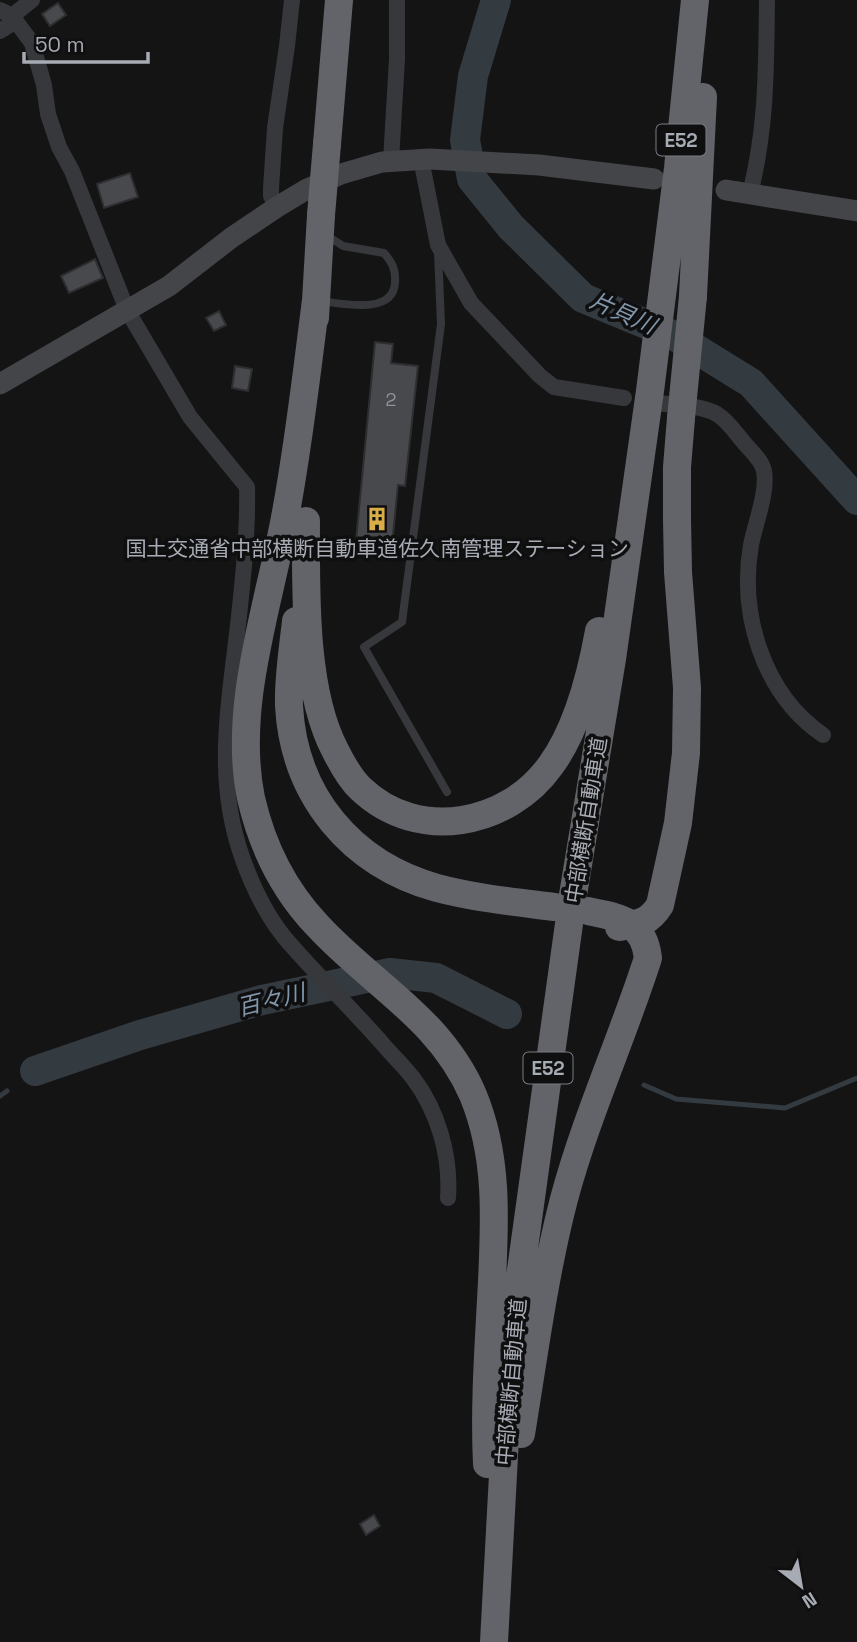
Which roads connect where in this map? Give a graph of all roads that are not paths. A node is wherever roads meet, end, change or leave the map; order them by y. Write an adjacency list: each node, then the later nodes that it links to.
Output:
1 (32, 0): 8 (street)
2 (292, 0): 15 (street)
3 (339, 0): 17 (highway, bridge)
4 (397, 0): 11 (street)
5 (695, 0): 12 (highway, 中部横断自動車道 / E52)
6 (704, 0): 22 (highway, bridge)
7 (767, 0): 14 (street)
8 (9, 16): 9 (street); 20 (street)
9 (0, 31)
10 (425, 159): 11 (street); 12 (street); 18 (street)
11 (391, 161): 15 (street)
12 (666, 174): 22 (highway, 中部横断自動車道 / E52)
13 (726, 190): 14 (street)
14 (750, 194): 16 (street)
15 (277, 207): 20 (street)
16 (857, 211)
17 (321, 223): 19 (highway); 19 (lane)
18 (438, 245): 22 (street); 25 (lane)
19 (316, 300): 23 (highway)
20 (127, 310): 21 (street); 29 (street)
21 (0, 384)
22 (650, 400): 23 (highway); 24 (street); 28 (highway); 30 (highway, 中部横断自動車道 / E52)
23 (296, 517): 26 (highway); 30 (highway)
24 (823, 735)
25 (447, 792)
26 (553, 914)
27 (587, 918): 28 (highway)
28 (632, 925): 30 (highway)
29 (449, 1198)
30 (494, 1609): 31 (highway, 中部横断自動車道 / E52)
31 (494, 1642)

